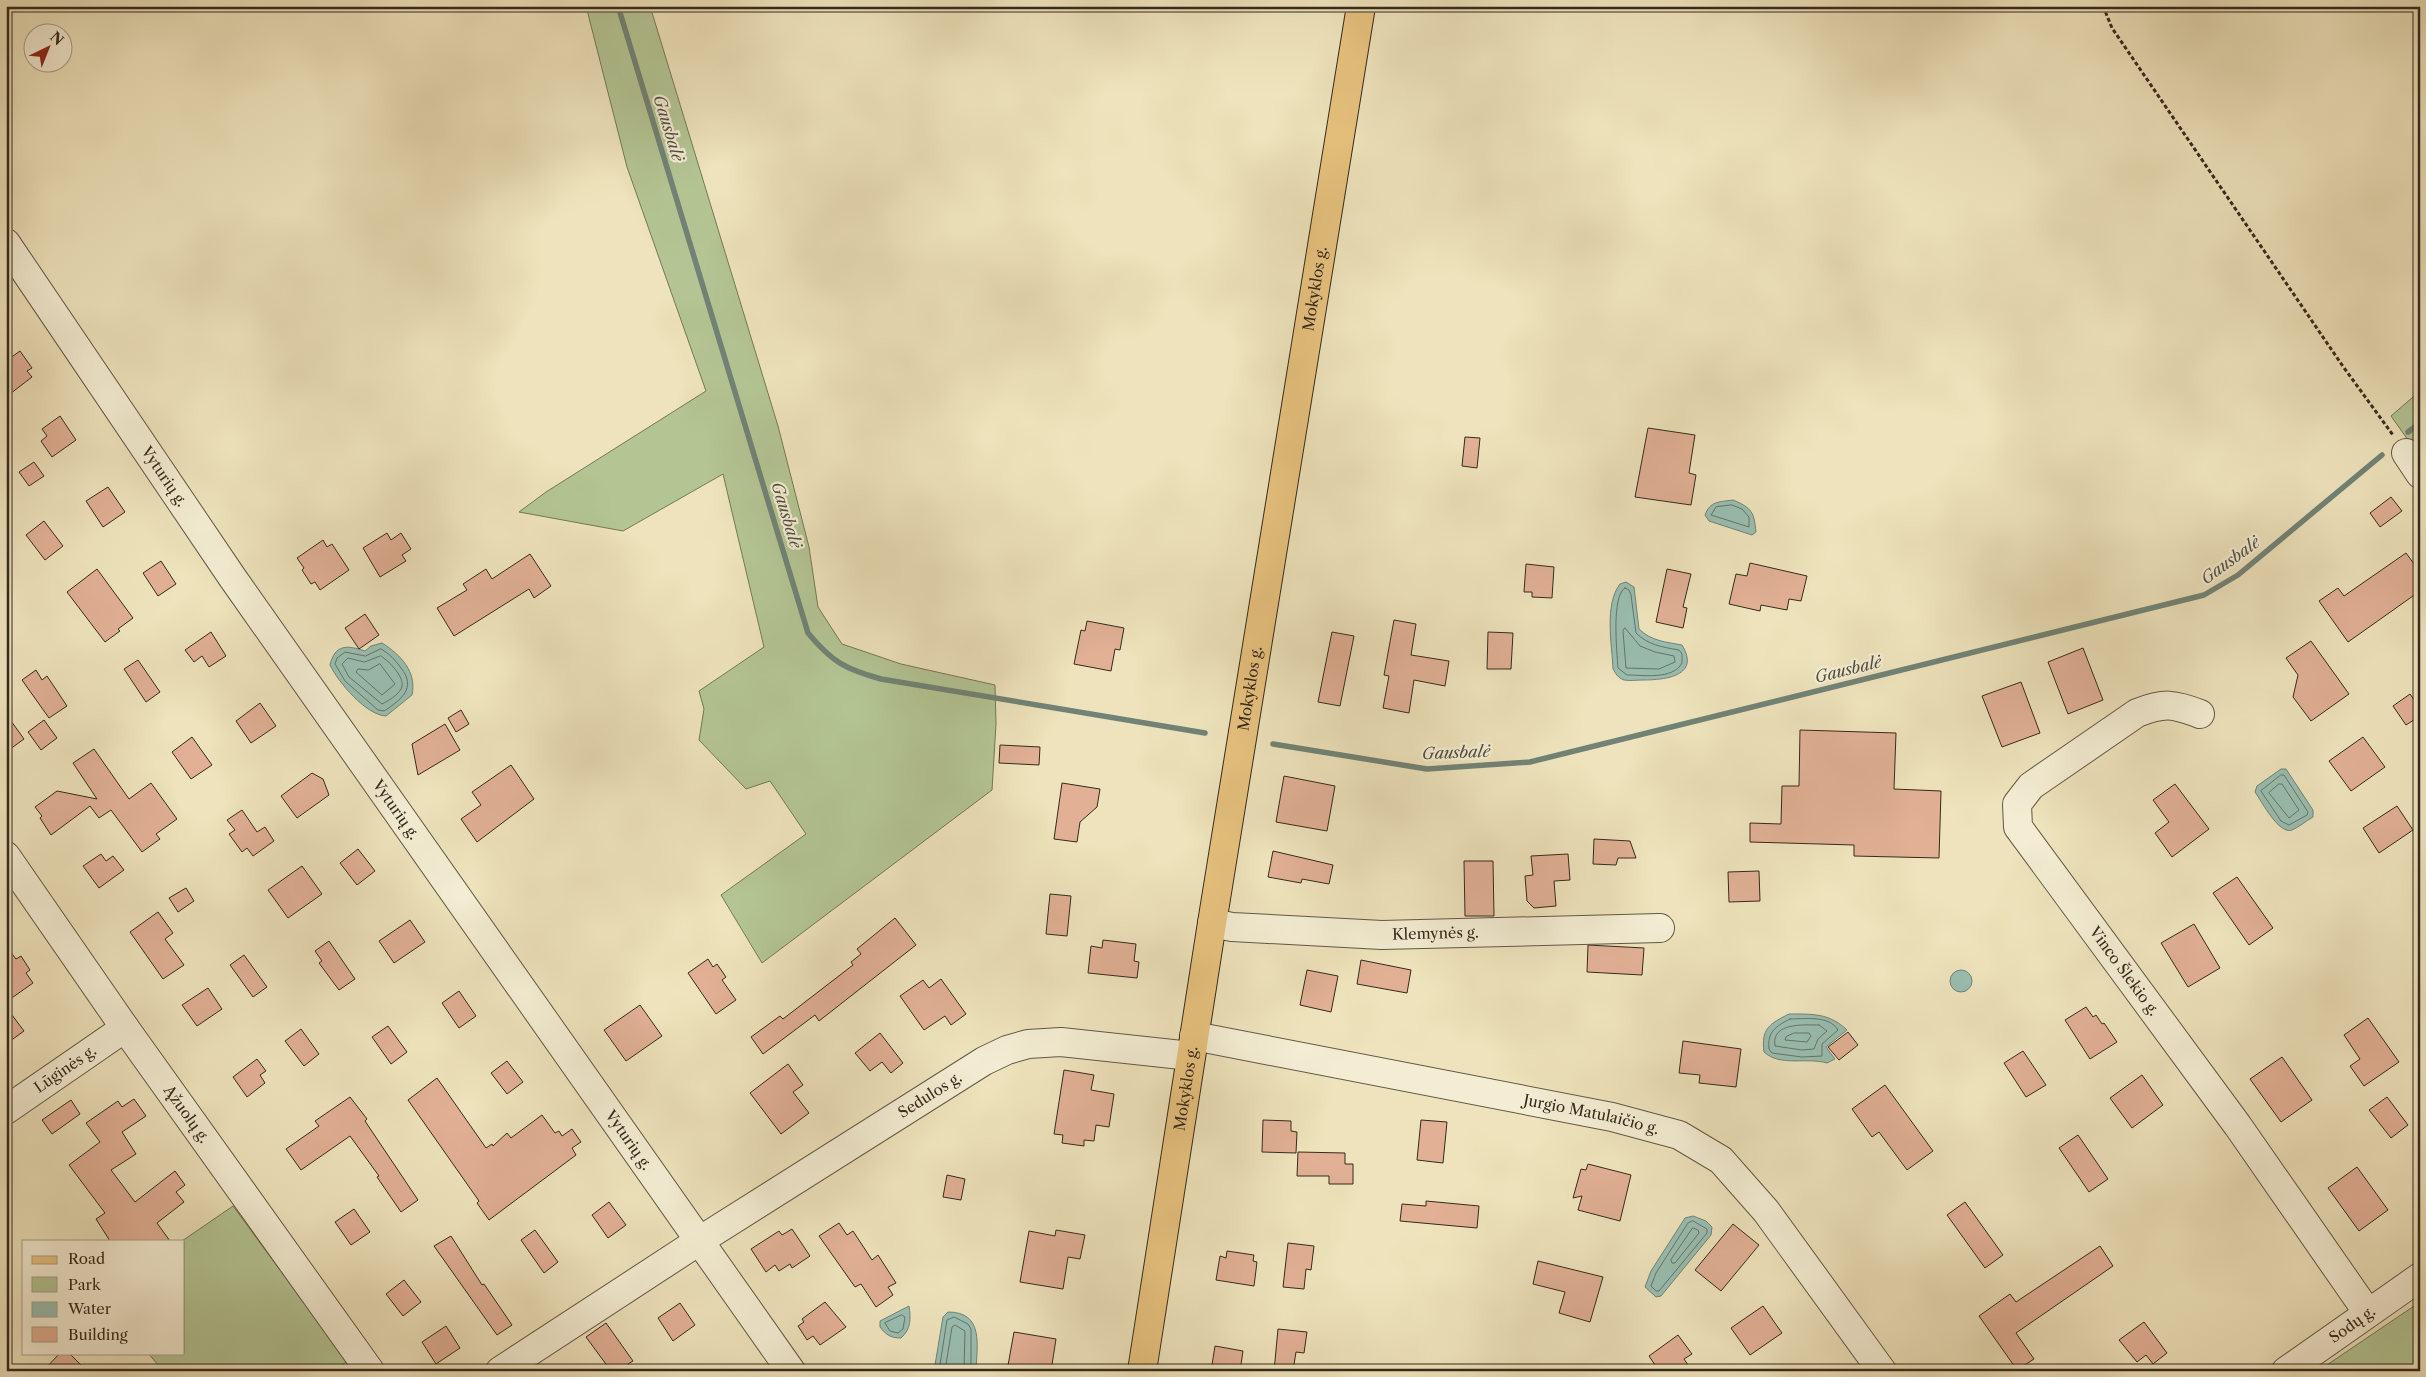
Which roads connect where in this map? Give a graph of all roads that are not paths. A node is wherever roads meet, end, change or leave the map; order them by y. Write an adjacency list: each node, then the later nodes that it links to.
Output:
1 (1361, 6): 5 (main road, Mokyklos g.)
2 (6, 243): 10 (street, Vyturių g.)
3 (2200, 714): 12 (street, Vinco Šlekio g.)
4 (6, 856): 7 (street, Ąžuolų g.)
5 (1212, 923): 6 (street, Klemynės g.); 8 (main road, Mokyklos g.)
6 (1660, 928)
7 (125, 1028): 9 (street, Lūginės g.); 13 (street, Ąžuolų g.)
8 (1193, 1046): 10 (street, Sedulos g.); 16 (main road, Mokyklos g.); 17 (street, Jurgio Matulaičio g.)
9 (6, 1110)
10 (699, 1241): 14 (street, Sedulos g.); 15 (street, Vyturių g.)
11 (2420, 1278): 12 (street, Sodų g.)
12 (2368, 1313): 18 (street, Sodų g.)
13 (370, 1371)
14 (500, 1371)
15 (791, 1371)
16 (1142, 1371)
17 (1882, 1371)
18 (2286, 1371)

